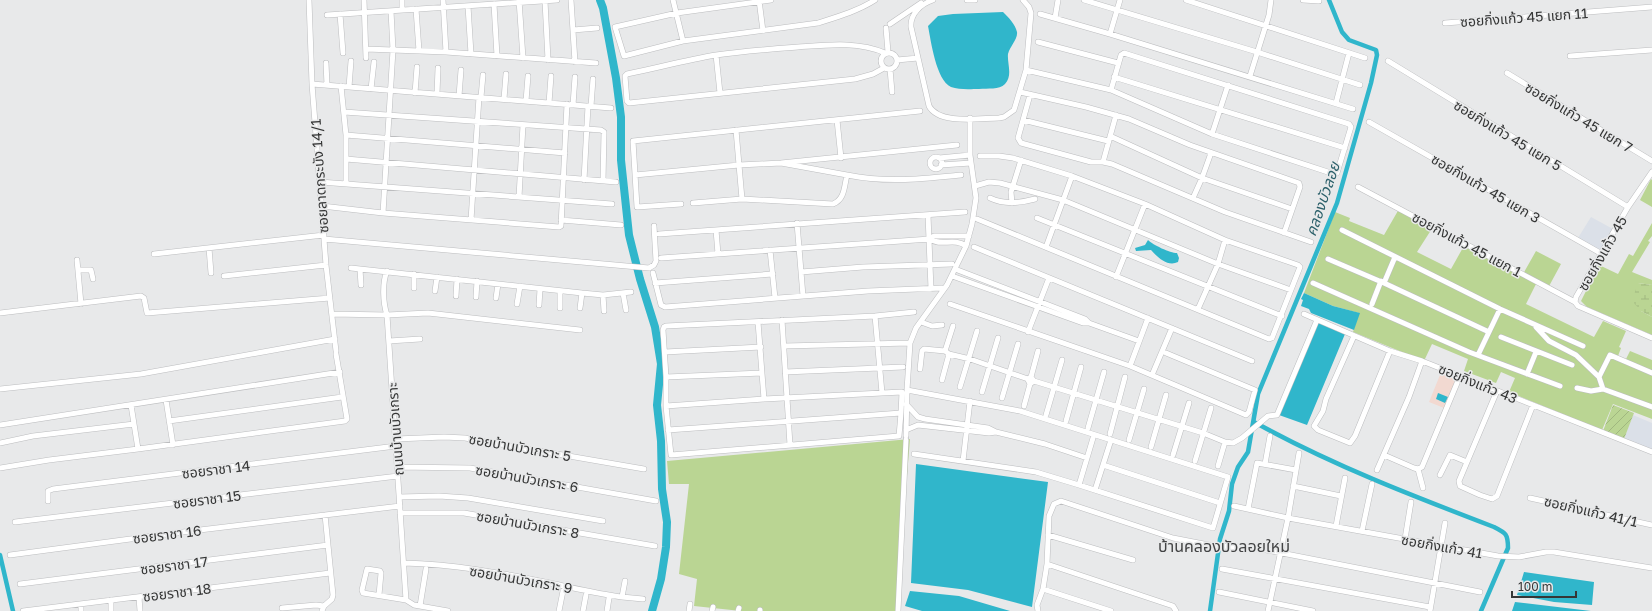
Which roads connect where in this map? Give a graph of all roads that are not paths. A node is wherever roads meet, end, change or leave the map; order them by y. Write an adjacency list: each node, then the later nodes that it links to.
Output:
1 (309, 0): 91 (street, ซอยลาดกระบัง 14/1)
2 (364, 0): 34 (street)
3 (402, 0): 31 (street)
4 (442, 0): 28 (street)
5 (557, 0): 22 (street)
6 (571, 0): 45 (street)
7 (673, 0): 35 (street)
8 (771, 0): 23 (street)
9 (875, 0): 24 (street)
10 (925, 0): 41 (street)
11 (933, 0): 65 (street)
12 (967, 0): 13 (street)
13 (973, 0)
14 (1023, 0): 80 (street)
15 (1058, 0): 39 (street)
16 (1084, 0): 32 (street)
17 (1120, 0): 32 (street)
18 (1186, 0): 42 (street)
19 (1271, 0): 42 (street)
20 (1303, 0): 25 (street)
21 (519, 1): 22 (street); 26 (street); 64 (street)
22 (545, 1): 67 (street)
23 (759, 1): 35 (street); 46 (street)
24 (868, 2): 46 (street)
25 (1319, 2)
26 (494, 4): 27 (street); 61 (street)
27 (468, 6): 28 (street); 59 (street)
28 (443, 7): 30 (street); 54 (street)
29 (1652, 7): 40 (street, ซอยกิ่งแก้ว 45 แยก 11)
30 (416, 9): 31 (street); 53 (street)
31 (402, 10): 33 (street)
32 (1117, 10): 47 (street); 55 (street)
33 (391, 11): 34 (street); 51 (street)
34 (365, 12): 36 (street); 50 (street)
35 (677, 13): 48 (street); 48 (street)
36 (340, 14): 38 (street); 56 (street)
37 (1040, 14): 39 (street)
38 (327, 15)
39 (1055, 18): 47 (street)
40 (1445, 23)
41 (890, 24)
42 (1266, 25): 55 (street); 58 (street)
43 (597, 28): 45 (street)
44 (886, 28): 57 (street)
45 (573, 30): 72 (street)
46 (763, 31): 48 (street)
47 (1110, 34): 86 (street)
48 (683, 41)
49 (1038, 42): 74 (street)
50 (366, 48): 51 (street); 63 (street)
51 (394, 50): 53 (street); 99 (street)
52 (1652, 50): 62 (street)
53 (419, 51): 54 (street)
54 (446, 52): 59 (street)
55 (1258, 52): 86 (street); 90 (street)
56 (343, 53)
57 (886, 53): 60 (street); 68 (street); 78 (street)
58 (1349, 53): 66 (street); 90 (street)
59 (471, 54): 61 (street)
60 (716, 55): 103 (street); 103 (street)
61 (497, 56): 64 (street)
62 (1570, 56)
63 (366, 58)
64 (523, 58): 67 (street)
65 (918, 58): 68 (street); 121 (street)
66 (1365, 58)
67 (548, 60): 72 (street)
68 (897, 60): 78 (street)
69 (351, 61): 96 (street)
70 (1388, 61): 189 (street, ซอยกิ่งแก้ว 45 แยก 5)
71 (374, 62): 97 (street)
72 (575, 62): 73 (street)
73 (596, 63)
74 (1118, 63): 88 (street); 93 (street)
75 (326, 64): 92 (street)
76 (417, 67): 102 (street)
77 (438, 68): 104 (street)
78 (887, 69): 100 (street); 103 (street)
79 (461, 70): 106 (street)
80 (1026, 70): 98 (street); 101 (street)
81 (506, 74): 108 (street)
82 (1507, 74): 148 (street, ซอยกิ่งแก้ว 45 แยก 7)
83 (483, 75): 107 (street)
84 (528, 76): 109 (street)
85 (551, 76): 110 (street)
86 (1250, 76): 111 (street)
87 (575, 77): 112 (street)
88 (1114, 77): 98 (street); 115 (street)
89 (593, 79): 113 (street)
90 (1343, 79): 94 (street); 111 (street)
91 (312, 84): 92 (street); 168 (street, ซอยลาดกระบัง 14/1)
92 (328, 85): 95 (street)
93 (1228, 85): 115 (street); 137 (street)
94 (1360, 85)
95 (341, 86): 96 (street); 118 (street)
96 (349, 87): 97 (street)
97 (371, 89): 99 (street)
98 (1111, 90): 130 (street)
99 (391, 91): 102 (street); 120 (street)
100 (892, 92)
101 (1020, 92): 105 (street); 121 (street)
102 (415, 93): 104 (street)
103 (720, 93)
104 (437, 94): 106 (street)
105 (1030, 95): 119 (street); 123 (street)
106 (460, 96): 107 (street)
107 (480, 97): 108 (street); 124 (street)
108 (504, 99): 109 (street)
109 (526, 101): 110 (street)
110 (549, 103): 112 (street)
111 (1336, 103): 116 (street)
112 (570, 104): 113 (street); 127 (street)
113 (589, 106): 114 (street); 128 (street)
114 (611, 108)
115 (1220, 109): 130 (street); 137 (street)
116 (1353, 109)
117 (920, 111): 122 (street)
118 (344, 112): 120 (street); 131 (street)
119 (1116, 115): 132 (street); 139 (street)
120 (390, 116): 124 (street); 133 (street)
121 (970, 118): 141 (street)
122 (837, 120): 129 (street); 144 (street)
123 (1023, 120): 132 (street); 149 (street)
124 (478, 122): 126 (street); 134 (street)
125 (1369, 122): 221 (street, ซอยกิ่งแก้ว 45 แยก 3)
126 (523, 125): 127 (street); 138 (street)
127 (566, 128): 128 (street); 140 (street)
128 (586, 130): 166 (street); 167 (street)
129 (736, 130): 153 (street); 159 (street)
130 (1212, 134): 137 (street)
131 (346, 135): 133 (street); 145 (street)
132 (1109, 138): 149 (street); 165 (street)
133 (388, 139): 134 (street); 150 (street)
134 (476, 146): 138 (street); 155 (street)
135 (957, 146): 136 (street)
136 (935, 148): 143 (street); 144 (street)
137 (1345, 148)
138 (522, 149): 140 (street); 158 (street)
139 (1211, 152): 165 (street); 190 (street)
140 (565, 153): 164 (street)
141 (970, 155): 143 (street); 152 (street)
142 (980, 156): 147 (street)
143 (937, 157): 154 (street); 154 (street)
144 (841, 158): 146 (street)
145 (346, 159): 150 (street); 170 (street)
146 (827, 159): 151 (street); 156 (street)
147 (1021, 160): 162 (street); 172 (street)
148 (1652, 161)
149 (1103, 162): 179 (street)
150 (386, 163): 155 (street); 173 (street)
151 (781, 163): 153 (street); 156 (street)
152 (971, 163): 154 (street); 171 (street)
153 (739, 165): 159 (street); 177 (street)
154 (939, 167): 163 (street)
155 (475, 169): 158 (street); 175 (street)
156 (827, 171): 160 (street)
157 (1652, 172): 189 (street, ซอยกิ่งแก้ว 45)
158 (520, 173): 164 (street); 176 (street)
159 (635, 175): 186 (street)
160 (847, 175): 163 (street); 177 (street)
161 (961, 175): 163 (street)
162 (1072, 176): 182 (street); 187 (street)
163 (938, 177)
164 (563, 178): 166 (street); 181 (street)
165 (1202, 178): 179 (street); 190 (street)
166 (584, 180): 167 (street)
167 (603, 181): 169 (street)
168 (320, 182): 170 (street); 188 (street, ซอยลาดกระบัง 14/1)
169 (616, 182)
170 (346, 184): 173 (street)
171 (975, 186): 172 (street); 207 (street)
172 (1013, 186): 182 (street); 184 (street)
173 (385, 187): 175 (street); 192 (street)
174 (1358, 187): 272 (street, ซอยกิ่งแก้ว 45 แยก 1)
175 (473, 193): 176 (street); 196 (street)
176 (519, 197): 181 (street)
177 (742, 198): 183 (street)
178 (990, 198): 184 (street)
179 (1193, 198): 205 (street)
180 (1035, 199): 184 (street)
181 (562, 200): 185 (street); 197 (street)
182 (1063, 200): 200 (street); 202 (street)
183 (693, 203)
184 (1012, 203)
185 (612, 204)
186 (680, 204)
187 (1145, 204): 202 (street); 210 (street)
188 (322, 206): 192 (street); 208 (street, ซอยลาดกระบัง 14/1)
189 (1628, 207): 221 (street, ซอยกิ่งแก้ว 45)
190 (1292, 209): 205 (street)
191 (965, 212): 193 (street)
192 (383, 213): 196 (street)
193 (928, 214): 198 (street); 209 (street)
194 (1037, 218): 200 (street)
195 (977, 219): 214 (street)
196 (471, 220): 197 (street)
197 (561, 220): 199 (street)
198 (798, 223): 203 (street); 216 (street)
199 (621, 225)
200 (1054, 225): 214 (street); 220 (street)
201 (654, 226): 208 (street)
202 (1134, 228): 220 (street); 227 (street)
203 (716, 230): 206 (street); 219 (street)
204 (1342, 230): 222 (street)
205 (1284, 233): 211 (street)
206 (659, 234)
207 (970, 236): 209 (street); 212 (street)
208 (324, 237): 215 (street); 228 (street, ซอยลาดกระบัง 14/1)
209 (930, 239): 212 (street); 216 (street); 226 (street)
210 (1225, 240): 227 (street); 258 (street)
211 (1311, 242)
212 (966, 246): 229 (street)
213 (974, 247): 243 (street)
214 (1046, 247): 242 (street)
215 (209, 248): 218 (street); 235 (street)
216 (799, 248): 217 (street); 234 (street)
217 (770, 250): 219 (street); 238 (street)
218 (154, 254)
219 (718, 254): 223 (street)
220 (1124, 254): 242 (street); 253 (street)
221 (1602, 254): 272 (street, ซอยกิ่งแก้ว 45)
222 (1395, 257): 247 (street); 282 (street)
223 (661, 258)
224 (1328, 259): 247 (street)
225 (77, 260): 232 (street)
226 (931, 264): 229 (street); 234 (street); 255 (street)
227 (1218, 264): 253 (street); 258 (street)
228 (326, 265): 239 (street); 268 (street, ซอยลาดกระบัง 14/1)
229 (953, 266): 240 (street); 271 (street)
230 (351, 268): 231 (street)
231 (360, 269): 233 (street); 251 (street)
232 (78, 270): 244 (street); 273 (street)
233 (387, 271): 237 (street); 289 (street, ถนนบ้านบัวเกราะ)
234 (801, 272): 266 (street)
235 (211, 273)
236 (653, 273): 248 (street)
237 (414, 274): 241 (street); 254 (street)
238 (773, 274): 248 (street); 270 (street)
239 (224, 276)
240 (952, 276): 280 (street); 296 (street)
241 (437, 277): 245 (street); 259 (street)
242 (1116, 277): 281 (street)
243 (1049, 278): 271 (street); 292 (street)
244 (93, 279)
245 (457, 279): 246 (street); 265 (street)
246 (477, 281): 250 (street); 267 (street)
247 (1383, 282): 276 (street); 305 (street)
248 (655, 283): 270 (street)
249 (1313, 283): 326 (street)
250 (498, 284): 252 (street); 269 (street)
251 (361, 285)
252 (520, 286): 257 (street); 274 (street)
253 (1208, 286): 281 (street); 291 (street)
254 (414, 288)
255 (931, 288): 256 (street); 266 (street)
256 (942, 288)
257 (540, 289): 260 (street); 277 (street)
258 (1291, 290): 291 (street)
259 (435, 291)
260 (560, 291): 262 (street); 278 (street)
261 (631, 292): 263 (street)
262 (582, 293): 264 (street); 279 (street)
263 (623, 293): 264 (street); 283 (street)
264 (603, 295): 284 (street)
265 (456, 296)
266 (803, 296): 270 (street)
267 (476, 297)
268 (330, 298): 273 (street); 287 (street, ซอยลาดกระบัง 14/1)
269 (496, 298)
270 (775, 298)
271 (1040, 301): 280 (street); 297 (street)
272 (1575, 302): 309 (street, ซอยกิ่งแก้ว 45)
273 (81, 304): 286 (street)
274 (517, 304)
275 (950, 304): 304 (street)
276 (1372, 304)
277 (539, 305)
278 (560, 308)
279 (580, 308)
280 (1038, 308): 297 (street); 304 (street)
281 (1198, 309): 291 (street)
282 (1500, 309): 298 (street); 305 (street)
283 (626, 310)
284 (604, 312)
285 (914, 312): 290 (street)
286 (0, 313)
287 (332, 314): 289 (street); 310 (street, ซอยลาดกระบัง 14/1)
288 (1304, 314): 294 (street, ซอยกิ่งแก้ว 43)
289 (388, 315): 302 (street); 312 (street, ถนนบ้านบัวเกราะ)
290 (875, 316): 293 (street); 314 (street)
291 (1282, 316)
292 (1148, 318): 301 (street); 313 (street)
293 (782, 320): 295 (street); 317 (street)
294 (1317, 320): 306 (street, ซอยกิ่งแก้ว 43); 403 (street)
295 (758, 322): 319 (street); 322 (street)
296 (921, 322): 299 (street); 315 (street)
297 (1089, 323): 313 (street)
298 (1534, 324): 318 (street); 349 (street)
299 (942, 325)
300 (953, 326): 323 (street)
301 (1172, 328): 329 (street); 345 (street)
302 (580, 330)
303 (977, 331): 327 (street)
304 (1028, 332): 333 (street)
305 (1489, 332): 326 (street)
306 (1354, 336): 321 (street, ซอยกิ่งแก้ว 43); 321 (street)
307 (1501, 337): 324 (street)
308 (998, 338): 332 (street)
309 (1652, 338)
310 (335, 339): 338 (street, ซอยลาดกระบัง 14/1); 356 (street)
311 (420, 339): 312 (street)
312 (389, 341): 401 (street, ถนนบ้านบัวเกราะ)
313 (1139, 341): 333 (street)
314 (876, 343): 315 (street); 317 (street); 336 (street)
315 (910, 343): 359 (street)
316 (1018, 344): 342 (street)
317 (784, 346): 339 (street)
318 (1583, 346)
319 (761, 347): 322 (street); 341 (street)
320 (1038, 351): 351 (street)
321 (1390, 351): 330 (street, ซอยกิ่งแก้ว 43)
322 (665, 352): 347 (street)
323 (947, 352): 327 (street); 337 (street); 350 (street)
324 (1536, 352): 331 (street); 344 (street)
325 (1166, 353): 345 (street)
326 (1478, 355): 344 (street)
327 (970, 359): 332 (street); 353 (street)
328 (1062, 360): 354 (street)
329 (1252, 361)
330 (1422, 361): 346 (street, ซอยกิ่งแก้ว 43); 415 (street)
331 (1572, 365)
332 (990, 366): 342 (street); 361 (street)
333 (1130, 366): 345 (street)
334 (903, 367): 336 (street)
335 (1081, 367): 363 (street)
336 (879, 368): 339 (street); 362 (street)
337 (920, 369)
338 (340, 372): 365 (street, ซอยลาดกระบัง 14/1); 369 (street)
339 (785, 372): 366 (street)
340 (1104, 372): 371 (street)
341 (762, 373): 347 (street); 368 (street)
342 (1009, 373): 351 (street); 367 (street)
343 (1652, 373): 349 (street)
344 (1527, 374): 352 (street)
345 (1152, 375)
346 (1460, 376): 360 (street, ซอยกิ่งแก้ว 43); 426 (street)
347 (666, 377): 376 (street)
348 (1125, 377): 378 (street)
349 (1599, 377): 358 (street)
350 (942, 380)
351 (1031, 380): 354 (street); 377 (street)
352 (1560, 386)
353 (960, 387)
354 (1055, 387): 363 (street); 383 (street)
355 (1577, 388): 358 (street)
356 (0, 389)
357 (1144, 389): 382 (street)
358 (1603, 389): 379 (street)
359 (906, 390): 370 (street); 373 (street)
360 (1497, 391): 375 (street, ซอยกิ่งแก้ว 43); 419 (street)
361 (982, 392)
362 (882, 393): 366 (street); 381 (street)
363 (1074, 394): 371 (street); 387 (street)
364 (1166, 395): 385 (street)
365 (342, 397): 386 (street); 405 (street, ซอยลาดกระบัง 14/1)
366 (787, 398): 368 (street); 384 (street)
367 (1002, 398)
368 (764, 399): 376 (street)
369 (166, 400): 374 (street); 386 (street)
370 (970, 401): 389 (street); 443 (street)
371 (1096, 401): 378 (street); 392 (street)
372 (1188, 403): 391 (street)
373 (906, 404): 389 (street); 398 (street)
374 (131, 405): 388 (street); 390 (street)
375 (1533, 405): 411 (street, ซอยกิ่งแก้ว 43); 419 (street)
376 (666, 406): 393 (street)
377 (1024, 406)
378 (1118, 407): 382 (street); 397 (street)
379 (1652, 407)
380 (1210, 408): 396 (street)
381 (900, 413): 384 (street); 407 (street)
382 (1137, 414): 385 (street); 402 (street)
383 (1046, 415)
384 (788, 420): 393 (street); 407 (street)
385 (1159, 420): 391 (street); 409 (street)
386 (169, 421): 405 (street)
387 (1066, 421)
388 (134, 424): 404 (street); 410 (street)
389 (967, 424): 394 (street); 395 (street)
390 (0, 425)
391 (1181, 427): 396 (street); 414 (street)
392 (1088, 428)
393 (668, 430): 407 (street)
394 (966, 430): 395 (street); 398 (street); 417 (street)
395 (996, 432): 416 (street)
396 (1203, 433): 403 (street); 418 (street)
397 (1110, 434)
398 (906, 435): 502 (street)
399 (1270, 436): 420 (street)
400 (1093, 438): 416 (street)
401 (396, 439): 408 (street, ถนนบ้านบัวเกราะ); 425 (street, ซอยบ้านบัวเกราะ 5)
402 (1129, 440)
403 (1225, 442): 422 (street)
404 (0, 443)
405 (173, 444): 410 (street)
406 (1110, 444): 421 (street)
407 (790, 445)
408 (396, 446): 423 (street, ถนนบ้านบัวเกราะ); 440 (street, ซอยราชา 14)
409 (1151, 447)
410 (138, 450): 424 (street)
411 (1652, 452)
412 (1299, 453): 427 (street)
413 (914, 454): 417 (street)
414 (1173, 455)
415 (1384, 455): 426 (street); 428 (street)
416 (1087, 458): 433 (street)
417 (963, 461): 433 (street)
418 (1194, 461)
419 (1466, 462): 429 (street)
420 (1265, 464): 427 (street); 446 (street)
421 (1103, 465): 436 (street); 443 (street)
422 (1218, 466)
423 (397, 467): 430 (street, ถนนบ้านบัวเกราะ); 441 (street, ซอยบ้านบัวเกราะ 6)
424 (0, 468)
425 (644, 469)
426 (1418, 469): 435 (street)
427 (1296, 470): 434 (street)
428 (1377, 470)
429 (1440, 475)
430 (398, 476): 438 (street, ถนนบ้านบัวเกราะ); 451 (street, ซอยราชา 15)
431 (1345, 478): 437 (street)
432 (1372, 484): 455 (street)
433 (1078, 485): 436 (street)
434 (1293, 486): 437 (street); 449 (street)
435 (1423, 488)
436 (1095, 490): 443 (street)
437 (1341, 496): 454 (street)
438 (399, 497): 444 (street, ถนนบ้านบัวเกราะ); 450 (street)
439 (1530, 498): 453 (street, ซอยกิ่งแก้ว 41/1)
440 (48, 501)
441 (656, 501)
442 (1411, 502): 457 (street)
443 (1220, 503)
444 (400, 506): 447 (street, ถนนบ้านบัวเกราะ); 448 (street, ซอยราชา 16)
445 (1234, 506): 446 (street, ซอยกิ่งแก้ว 41)
446 (1248, 509): 449 (street, ซอยกิ่งแก้ว 41)
447 (400, 513): 459 (street, ซอยบ้านบัวเกราะ 8); 464 (street, ถนนบ้านบัวเกราะ)
448 (325, 515): 458 (street); 462 (street, ซอยราชา 16)
449 (1288, 518): 454 (street, ซอยกิ่งแก้ว 41); 461 (street)
450 (603, 521)
451 (15, 522)
452 (1445, 523): 460 (street)
453 (1652, 525)
454 (1336, 526): 455 (street, ซอยกิ่งแก้ว 41)
455 (1362, 531): 457 (street, ซอยกิ่งแก้ว 41)
456 (1048, 535): 461 (street); 463 (street); 465 (street)
457 (1405, 539): 460 (street, ซอยกิ่งแก้ว 41)
458 (328, 545): 469 (street); 473 (street, ซอยราชา 17)
459 (655, 546)
460 (1442, 546): 466 (street, ซอยกิ่งแก้ว 41); 472 (street)
461 (1280, 554): 470 (street); 472 (street)
462 (10, 555)
463 (1133, 560)
464 (404, 563): 481 (street, ซอยบ้านบัวเกราะ 9); 485 (street, ถนนบ้านบัวเกราะ)
465 (1047, 564): 474 (street); 505 (street)
466 (1652, 568)
467 (426, 569): 489 (street)
468 (1222, 569): 470 (street)
469 (330, 573): 480 (street, ซอยราชา 18); 491 (street)
470 (1274, 579): 486 (street); 492 (street)
471 (625, 581): 481 (street)
472 (1435, 583): 477 (street); 492 (street)
473 (20, 584)
474 (1043, 589): 503 (street); 504 (street)
475 (563, 590): 498 (street)
476 (1219, 592): 486 (street)
477 (1480, 592)
478 (586, 595): 499 (street)
479 (379, 596): 479 (street); 485 (street)
480 (139, 597): 484 (street, ซอยราชา 18); 496 (street)
481 (622, 597): 483 (street, ซอยบ้านบัวเกราะ 9)
482 (609, 598): 500 (street)
483 (643, 599)
484 (111, 600): 487 (street, ซอยราชา 18); 495 (street)
485 (406, 600): 489 (street)
486 (1270, 603): 506 (street); 507 (street)
487 (81, 604): 493 (street, ซอยราชา 18); 494 (street)
488 (690, 604): 501 (street)
489 (420, 606): 497 (street)
490 (282, 608): 491 (street)
491 (323, 609)
492 (1430, 609)
493 (23, 611)
494 (81, 611)
495 (112, 611)
496 (140, 611)
497 (448, 611)
498 (559, 611)
499 (583, 611)
500 (607, 611)
501 (689, 611)
502 (898, 611)
503 (1038, 611)
504 (1111, 611)
505 (1176, 611)
506 (1268, 611)
507 (1313, 611)

